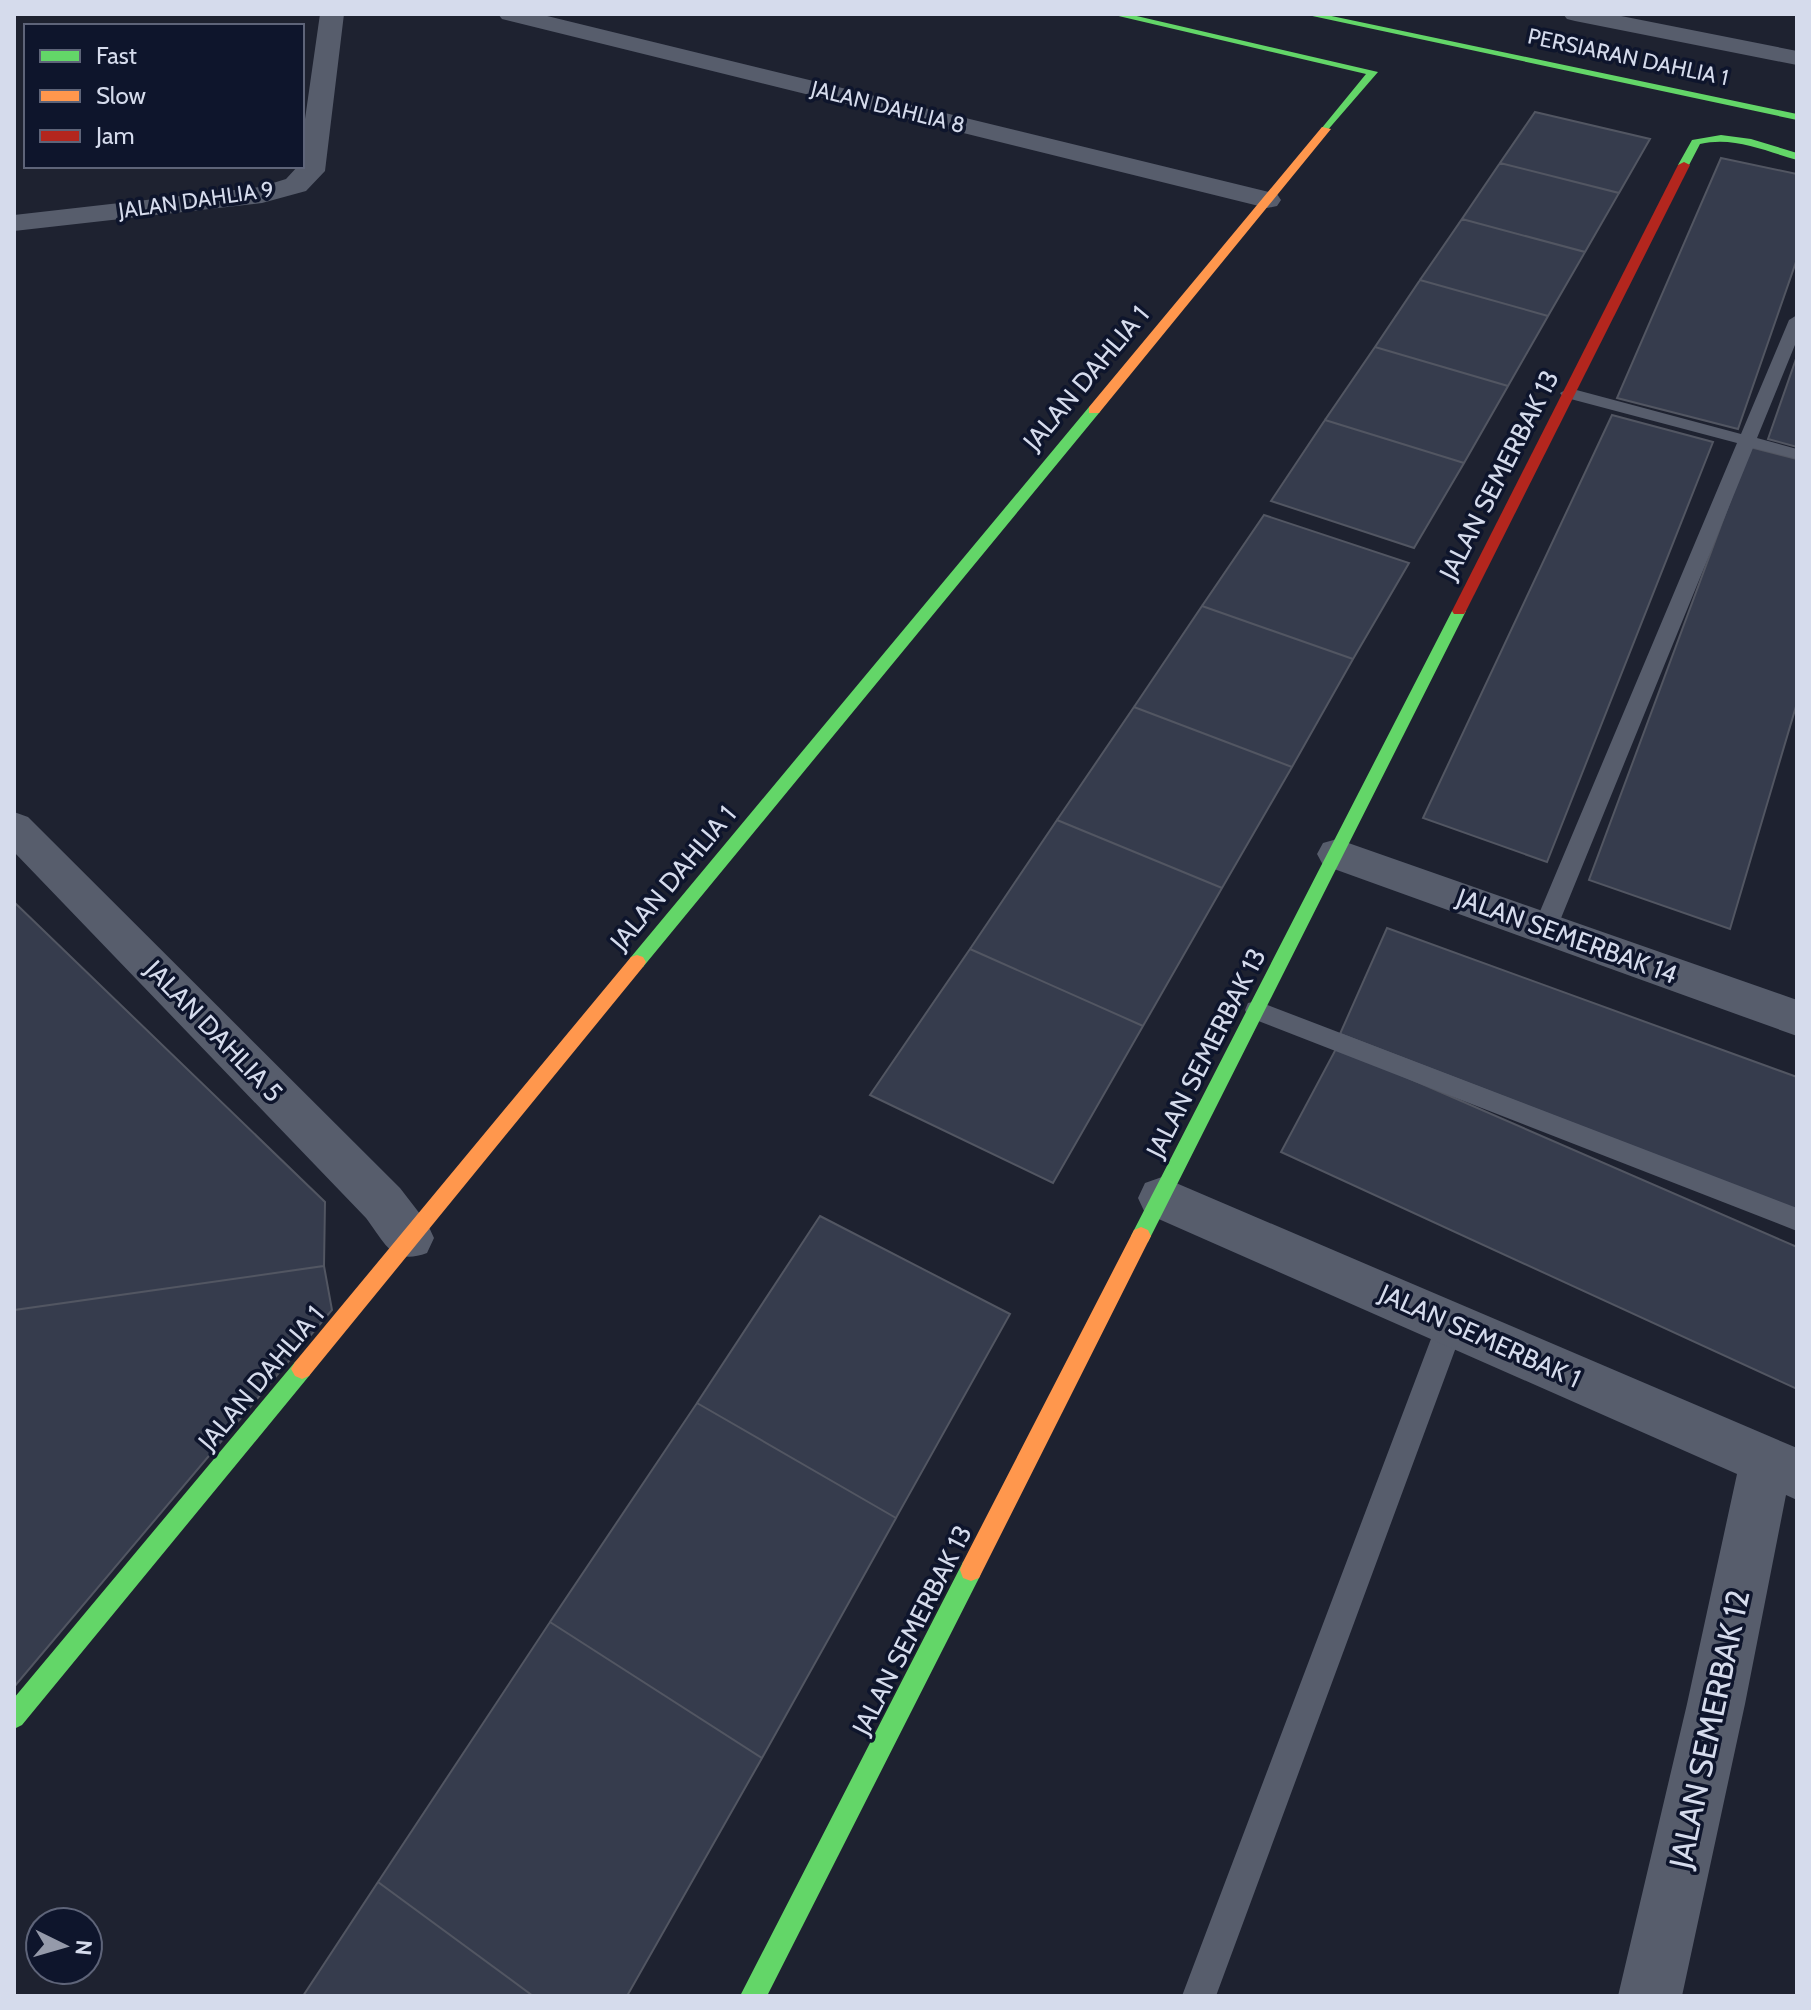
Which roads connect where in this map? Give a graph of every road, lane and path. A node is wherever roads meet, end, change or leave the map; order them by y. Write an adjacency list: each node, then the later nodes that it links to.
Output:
1 (332, 14): 10 (street, JALAN DAHLIA 9)
2 (510, 14): 9 (street, JALAN DAHLIA 8)
3 (1115, 14): 9 (street, JALAN DAHLIA 1)
4 (1308, 14): 7 (street, PERSIARAN DAHLIA 1)
5 (1575, 14): 6 (street)
6 (1797, 58)
7 (1797, 117)
8 (1797, 157): 12 (street, JALAN SEMERBAK 13)
9 (1267, 200): 22 (street, JALAN DAHLIA 1)
10 (14, 223)
11 (1797, 320): 13 (lane)
12 (1569, 393): 13 (lane); 16 (street, JALAN SEMERBAK 13)
13 (1747, 440): 14 (lane); 17 (lane)
14 (1797, 454)
15 (14, 827): 22 (street, JALAN DAHLIA 5)
16 (1337, 854): 17 (street, JALAN SEMERBAK 14); 18 (street, JALAN SEMERBAK 13)
17 (1545, 928): 19 (street, JALAN SEMERBAK 14)
18 (1257, 1010): 20 (street, JALAN SEMERBAK 13); 21 (lane)
19 (1797, 1018)
20 (1162, 1198): 23 (street, JALAN SEMERBAK 1); 26 (street, JALAN SEMERBAK 13)
21 (1797, 1220)
22 (410, 1238): 25 (street, JALAN DAHLIA 1)
23 (1451, 1323): 24 (street, JALAN SEMERBAK 1); 27 (lane)
24 (1781, 1468): 28 (street, JALAN SEMERBAK 12)
25 (14, 1717)
26 (753, 1996)
27 (1199, 1996)
28 (1650, 1996)

